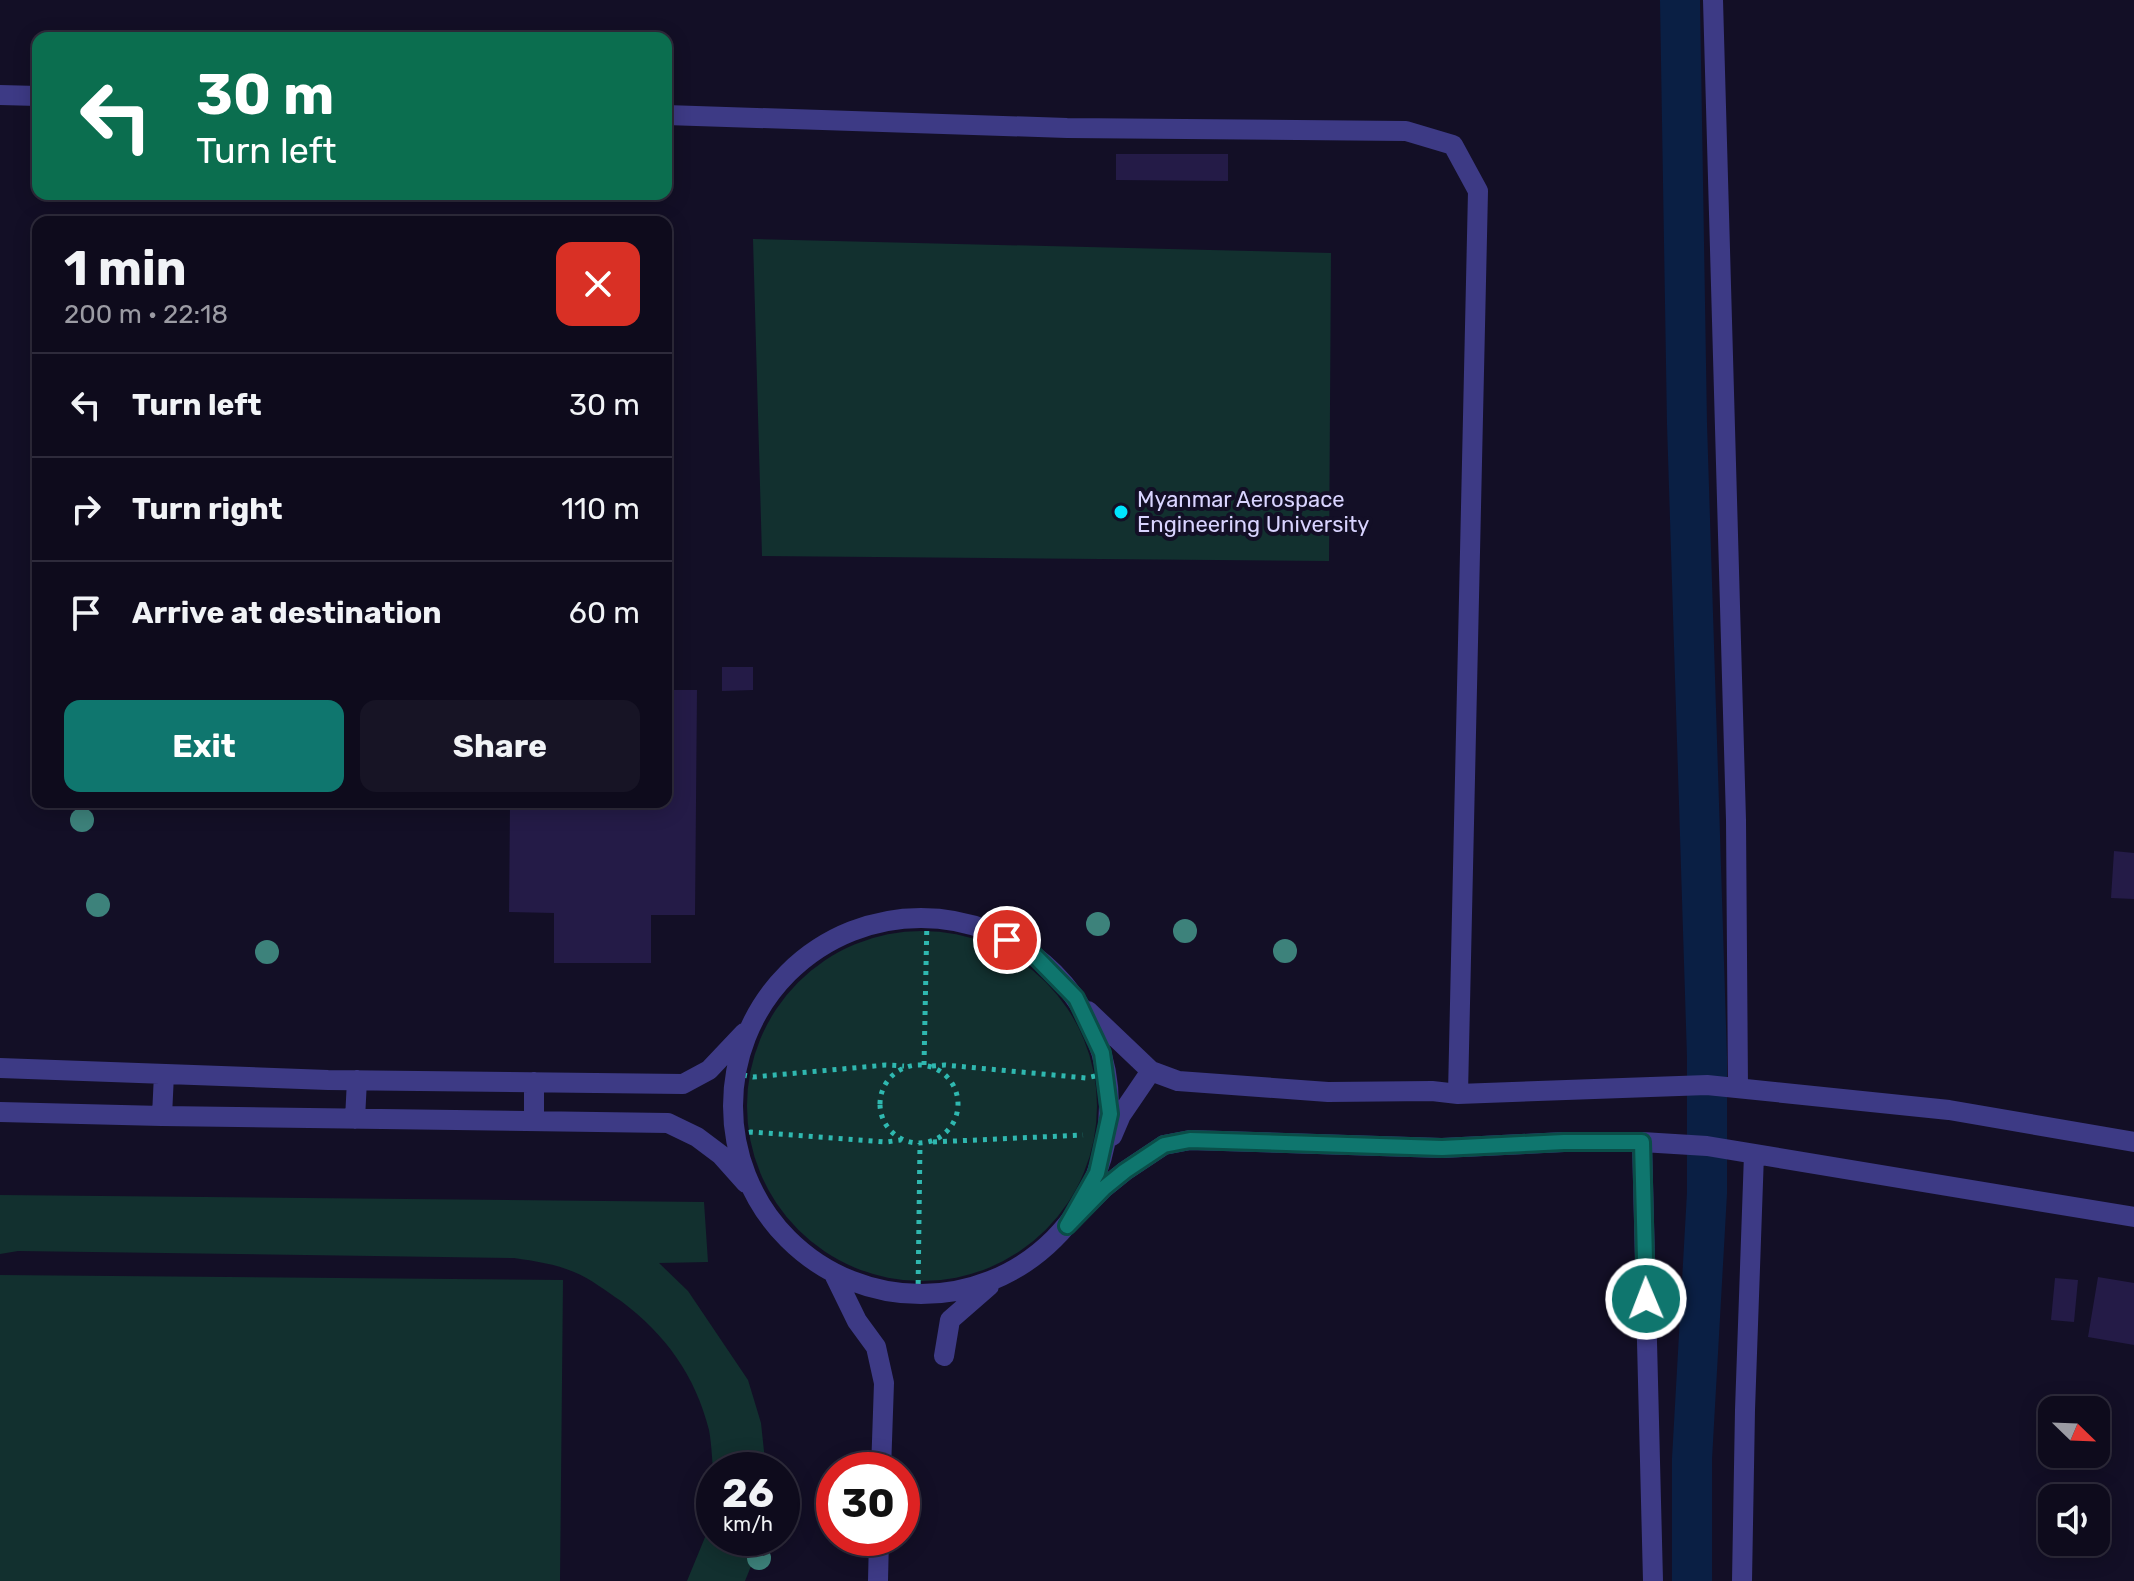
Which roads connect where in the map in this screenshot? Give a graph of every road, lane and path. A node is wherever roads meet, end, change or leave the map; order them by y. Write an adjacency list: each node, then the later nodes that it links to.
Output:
1 (1713, 0): 17 (street)
2 (0, 95): 3 (street)
3 (32, 96)
4 (672, 115): 18 (street)
5 (927, 918): 6 (street); 7 (street); 8 (path)
6 (1076, 998): 11 (street); 14 (street)
7 (753, 1024): 13 (street); 16 (street)
8 (927, 1065): 9 (path); 14 (path); 26 (path)
9 (905, 1066): 13 (path); 25 (path)
10 (0, 1068): 12 (street)
11 (1151, 1071): 18 (street); 31 (street)
12 (164, 1074): 15 (street); 20 (street)
13 (736, 1074): 23 (street)
14 (1105, 1074): 24 (street)
15 (357, 1080): 16 (street); 21 (street)
16 (534, 1082): 22 (street)
17 (1738, 1088): 18 (street); 28 (street)
18 (1458, 1094)
19 (0, 1112): 20 (street)
20 (162, 1116): 21 (street)
21 (355, 1119): 22 (street)
22 (534, 1121): 32 (street)
23 (735, 1134): 25 (path); 32 (street)
24 (1104, 1139): 26 (path); 31 (street)
25 (902, 1140): 29 (path)
26 (928, 1142): 29 (path)
27 (1642, 1142): 30 (street); 34 (street); 42 (street)
28 (2134, 1142)
29 (920, 1143): 37 (path)
30 (1754, 1154): 33 (street); 43 (street)
31 (1097, 1173): 34 (street)
32 (748, 1186): 36 (street)
33 (2134, 1217)
34 (1067, 1226): 35 (street)
35 (1002, 1275): 37 (street); 38 (street)
36 (835, 1276): 37 (street); 39 (street)
37 (918, 1294)
38 (944, 1356)
39 (882, 1452)
40 (879, 1556): 41 (street)
41 (878, 1581)
42 (1653, 1581)
43 (1742, 1581)

